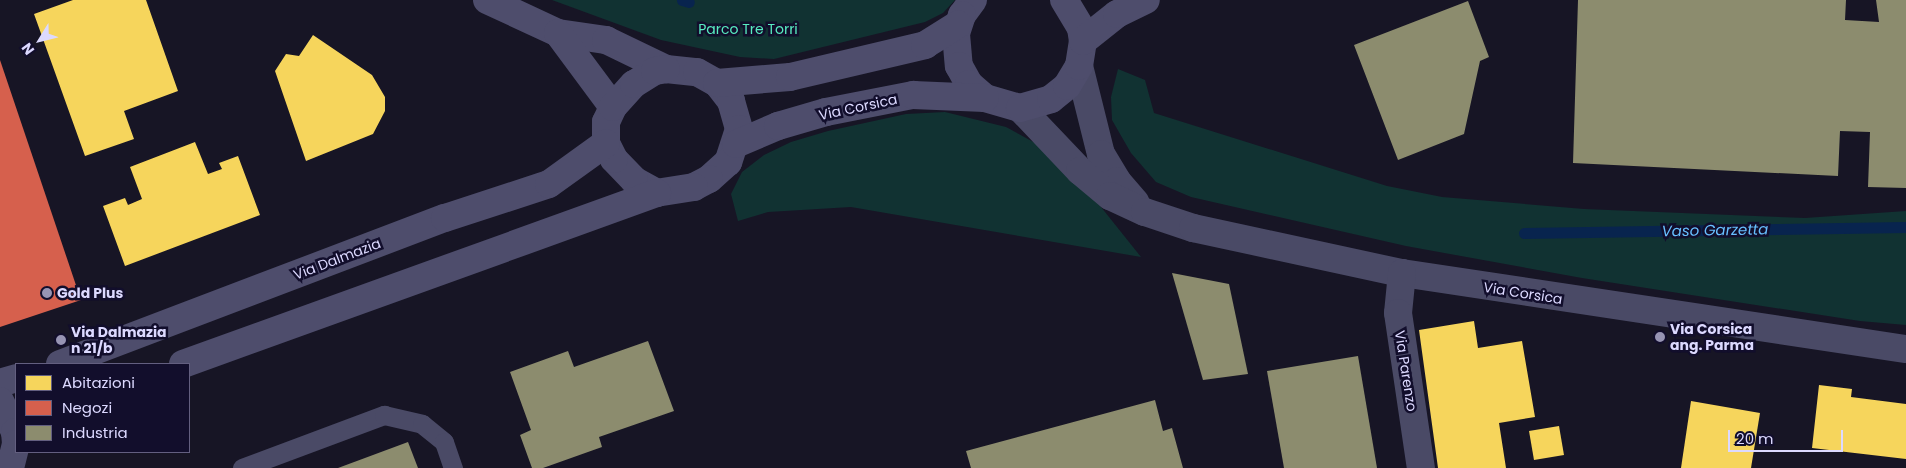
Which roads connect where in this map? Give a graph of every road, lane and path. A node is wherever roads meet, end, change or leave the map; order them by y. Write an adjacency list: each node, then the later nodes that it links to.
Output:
1 (487, 0): 6 (main road)
2 (973, 0): 5 (main road, Via Corsica)
3 (1064, 0): 7 (main road, Via Corsica)
4 (1146, 0): 7 (main road)
5 (958, 24): 9 (main road, Via Corsica); 10 (main road, Via Corsica)
6 (558, 33): 8 (main road); 11 (main road)
7 (1081, 53): 12 (main road, Via Corsica); 16 (street, Via Corsica)
8 (666, 69): 9 (main road); 11 (main road)
9 (717, 83): 14 (main road)
10 (985, 98): 12 (main road, Via Corsica); 14 (main road, Via Corsica)
11 (613, 107): 13 (main road)
12 (1020, 108): 16 (street, Via Corsica)
13 (606, 142): 15 (main road); 19 (main road, Via Dalmazia)
14 (736, 144): 15 (main road)
15 (657, 193): 20 (main road)
16 (1145, 212): 17 (street, Via Corsica)
17 (1402, 273): 18 (street, Via Corsica); 27 (street, Via Parenzo)
18 (1906, 349)
19 (63, 363)
20 (186, 363)
21 (15, 378): 22 (main road)
22 (0, 383)
23 (0, 401): 24 (main road)
24 (13, 458)
25 (242, 468): 26 (lane)
26 (454, 468)
27 (1421, 468)

